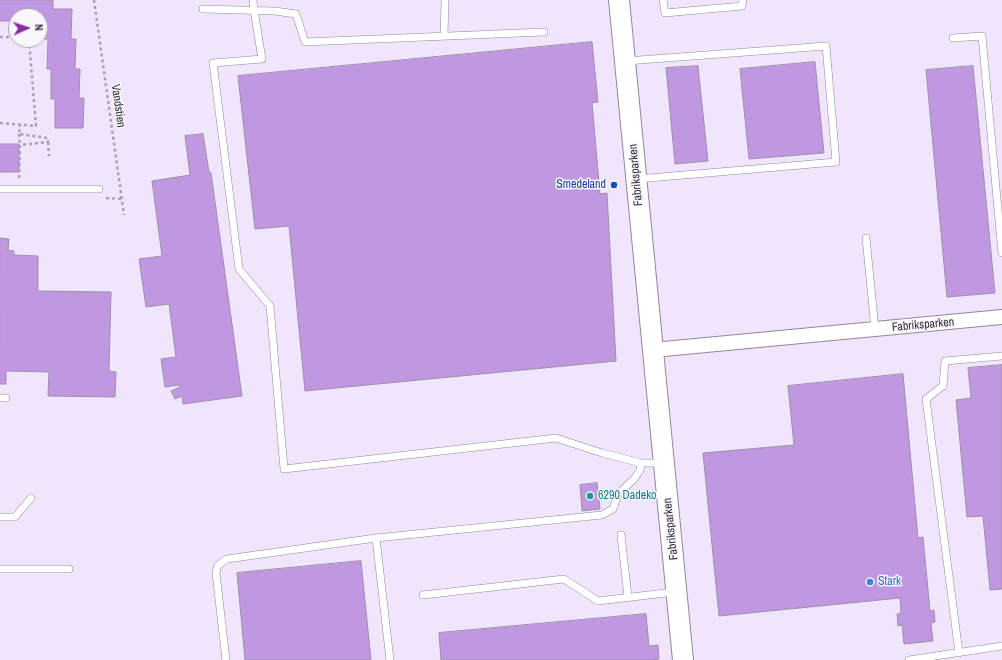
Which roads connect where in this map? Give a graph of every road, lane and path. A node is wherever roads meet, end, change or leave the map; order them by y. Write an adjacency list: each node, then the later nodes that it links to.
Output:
1 (94, 0): 24 (path, Vandstien)
2 (253, 0): 8 (lane)
3 (445, 0): 10 (lane)
4 (619, 0): 13 (street, Fabriksparken)
5 (663, 0): 6 (lane)
6 (743, 0)
7 (203, 9): 8 (lane)
8 (254, 10): 10 (lane); 31 (lane)
9 (544, 32): 10 (lane)
10 (444, 36)
11 (953, 38): 26 (lane)
12 (30, 48): 15 (path)
13 (626, 61): 20 (street, Fabriksparken); 20 (lane)
14 (0, 123): 15 (path)
15 (20, 125): 16 (path)
16 (19, 134): 17 (path); 18 (path)
17 (48, 142): 18 (path); 19 (path)
18 (20, 145): 22 (path)
19 (49, 156)
20 (636, 179): 29 (street, Fabriksparken)
21 (0, 189): 22 (lane)
22 (19, 189): 23 (lane)
23 (99, 190)
24 (124, 215)
25 (866, 238): 28 (lane)
26 (1002, 253)
27 (1002, 318): 28 (street, Fabriksparken)
28 (875, 329): 29 (street, Fabriksparken)
29 (653, 350): 32 (street, Fabriksparken)
30 (1002, 356): 43 (lane)
31 (642, 463): 32 (lane); 36 (lane)
32 (664, 463): 39 (street, Fabriksparken)
33 (31, 498): 34 (lane)
34 (0, 517)
35 (621, 535): 41 (lane)
36 (376, 538): 44 (lane); 45 (lane)
37 (0, 569): 38 (lane)
38 (69, 569)
39 (677, 592): 41 (lane); 46 (street, Fabriksparken)
40 (423, 595): 41 (lane)
41 (628, 597)
42 (1002, 646): 43 (lane)
43 (959, 652): 47 (lane)
44 (226, 660)
45 (390, 660)
46 (683, 660)
47 (909, 660)

